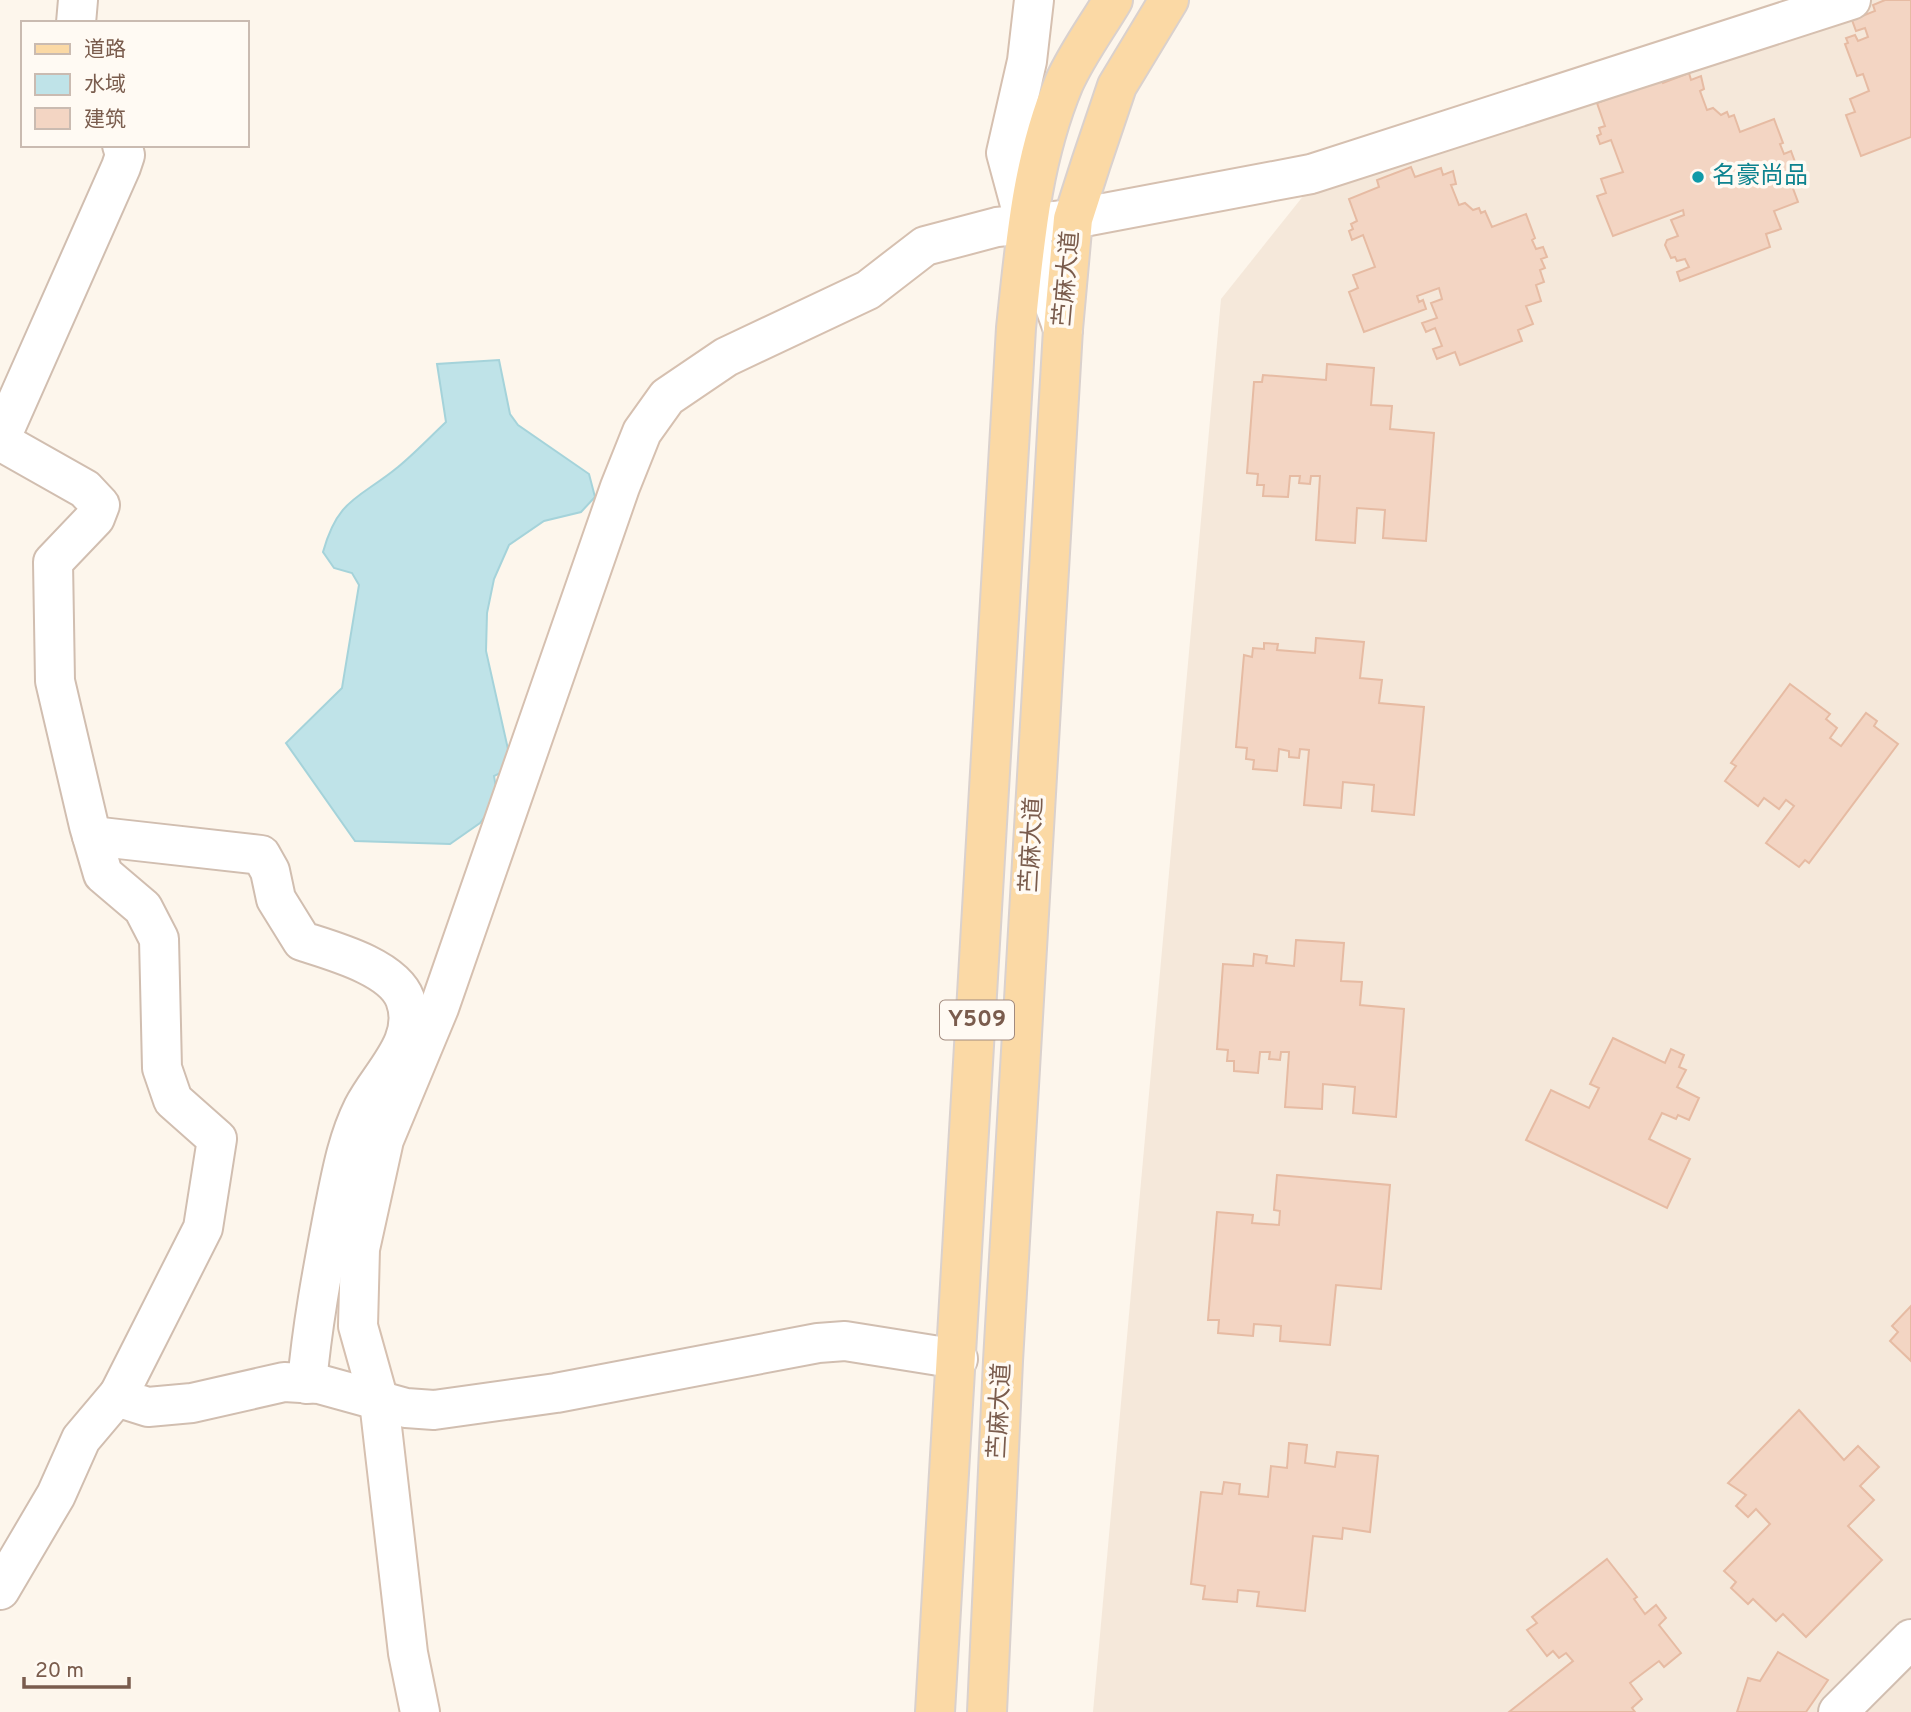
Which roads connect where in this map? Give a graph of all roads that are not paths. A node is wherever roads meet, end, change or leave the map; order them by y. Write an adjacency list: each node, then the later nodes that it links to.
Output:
1 (78, 0): 6 (street)
2 (1034, 0): 9 (street, Y509)
3 (1113, 0): 9 (main road, 苎麻大道)
4 (1169, 0): 8 (main road, 苎麻大道)
5 (1851, 0): 8 (street)
6 (76, 21)
7 (123, 147): 11 (street)
8 (1073, 219): 9 (street); 10 (main road, 苎麻大道)
9 (1026, 226): 10 (street, Y509); 13 (main road, 苎麻大道 / Y509); 16 (street)
10 (1063, 330): 21 (main road, 苎麻大道 / Y509)
11 (0, 440): 12 (street)
12 (92, 836): 14 (street); 15 (street)
13 (958, 1359): 16 (street); 20 (main road, 苎麻大道 / Y509)
14 (307, 1384): 15 (street); 16 (street)
15 (119, 1394): 17 (street)
16 (379, 1401): 19 (street)
17 (0, 1590)
18 (1911, 1639): 22 (street)
19 (420, 1712)
20 (935, 1712)
21 (987, 1712)
22 (1838, 1712)

